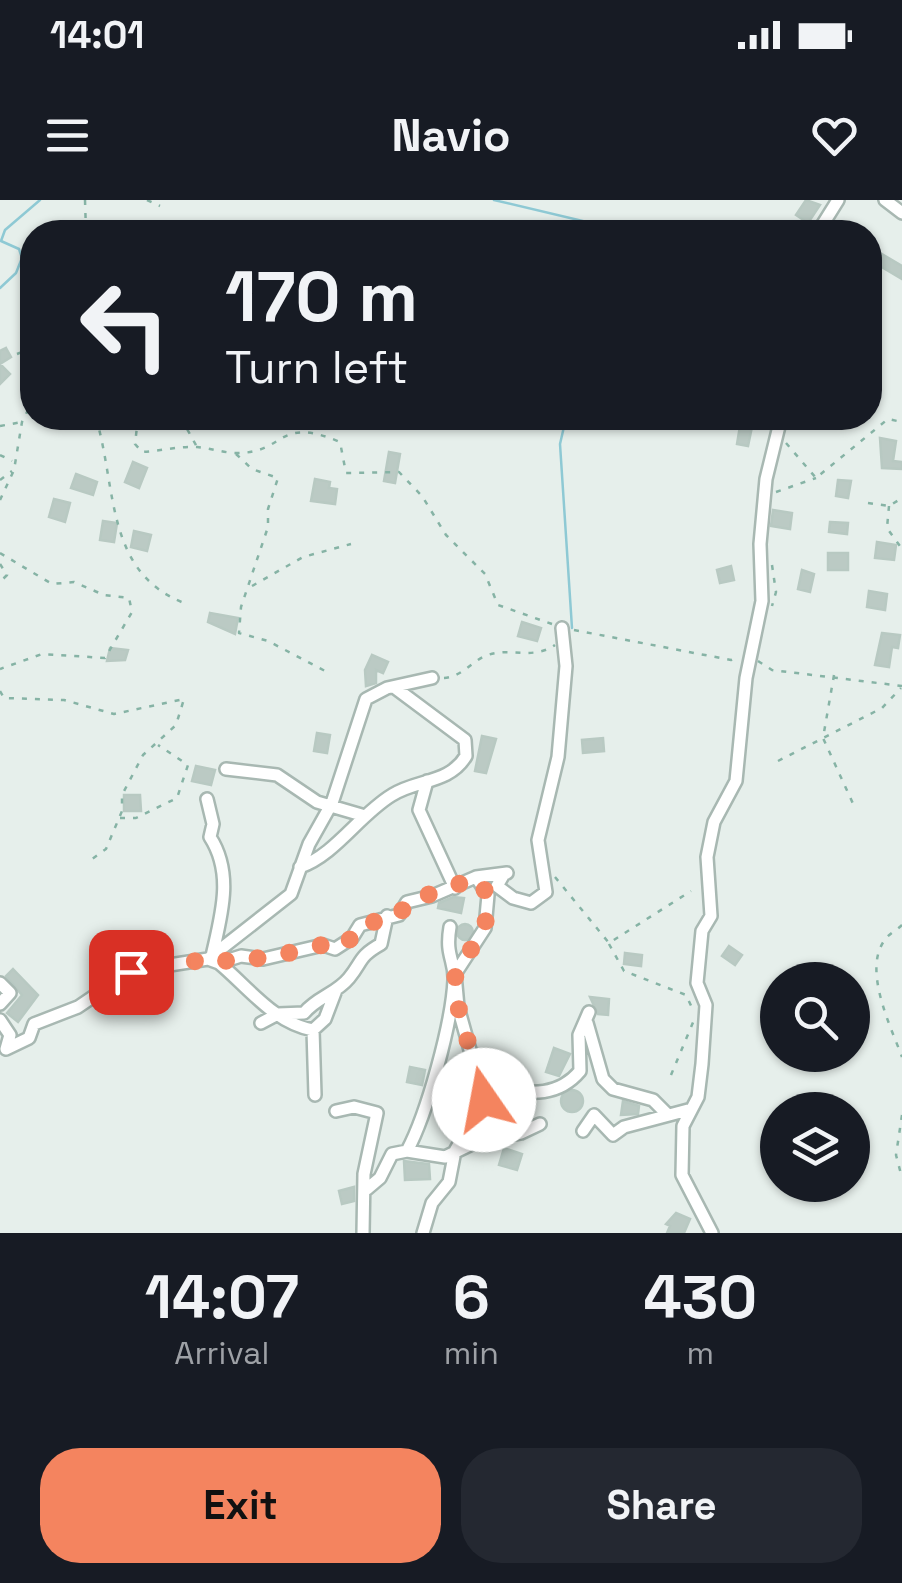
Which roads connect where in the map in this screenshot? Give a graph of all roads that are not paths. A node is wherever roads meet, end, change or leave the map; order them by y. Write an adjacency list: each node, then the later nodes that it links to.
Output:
1 (885, 200): 2 (street)
2 (902, 213)
3 (778, 430): 30 (street)
4 (562, 628): 14 (street)
5 (432, 678): 6 (street)
6 (393, 687): 8 (street); 10 (street)
7 (226, 768): 10 (street)
8 (426, 781): 11 (street); 15 (street)
9 (206, 799): 18 (street)
10 (332, 803): 11 (street); 12 (street)
11 (365, 816): 12 (street)
12 (300, 867): 18 (street)
13 (476, 878): 14 (street); 14 (street); 15 (street)
14 (500, 882): 19 (street)
15 (455, 888): 16 (street)
16 (387, 916): 18 (street); 21 (street)
17 (450, 927): 19 (street)
18 (213, 960): 23 (street); 27 (street)
19 (455, 974): 28 (street); 36 (street)
20 (0, 983): 22 (street)
21 (336, 990): 23 (street); 26 (street)
22 (0, 1004)
23 (278, 1014): 25 (street); 26 (street)
24 (0, 1020): 27 (street)
25 (261, 1023)
26 (313, 1030): 29 (street)
27 (3, 1051)
28 (484, 1088): 32 (street); 35 (street)
29 (315, 1095)
30 (688, 1110): 32 (street); 40 (street)
31 (336, 1111): 37 (street)
32 (667, 1114): 34 (street)
33 (540, 1124): 35 (street)
34 (583, 1131)
35 (455, 1151): 36 (street); 39 (street)
36 (407, 1152): 37 (street)
37 (367, 1189): 38 (street)
38 (363, 1233)
39 (423, 1233)
40 (712, 1233)

